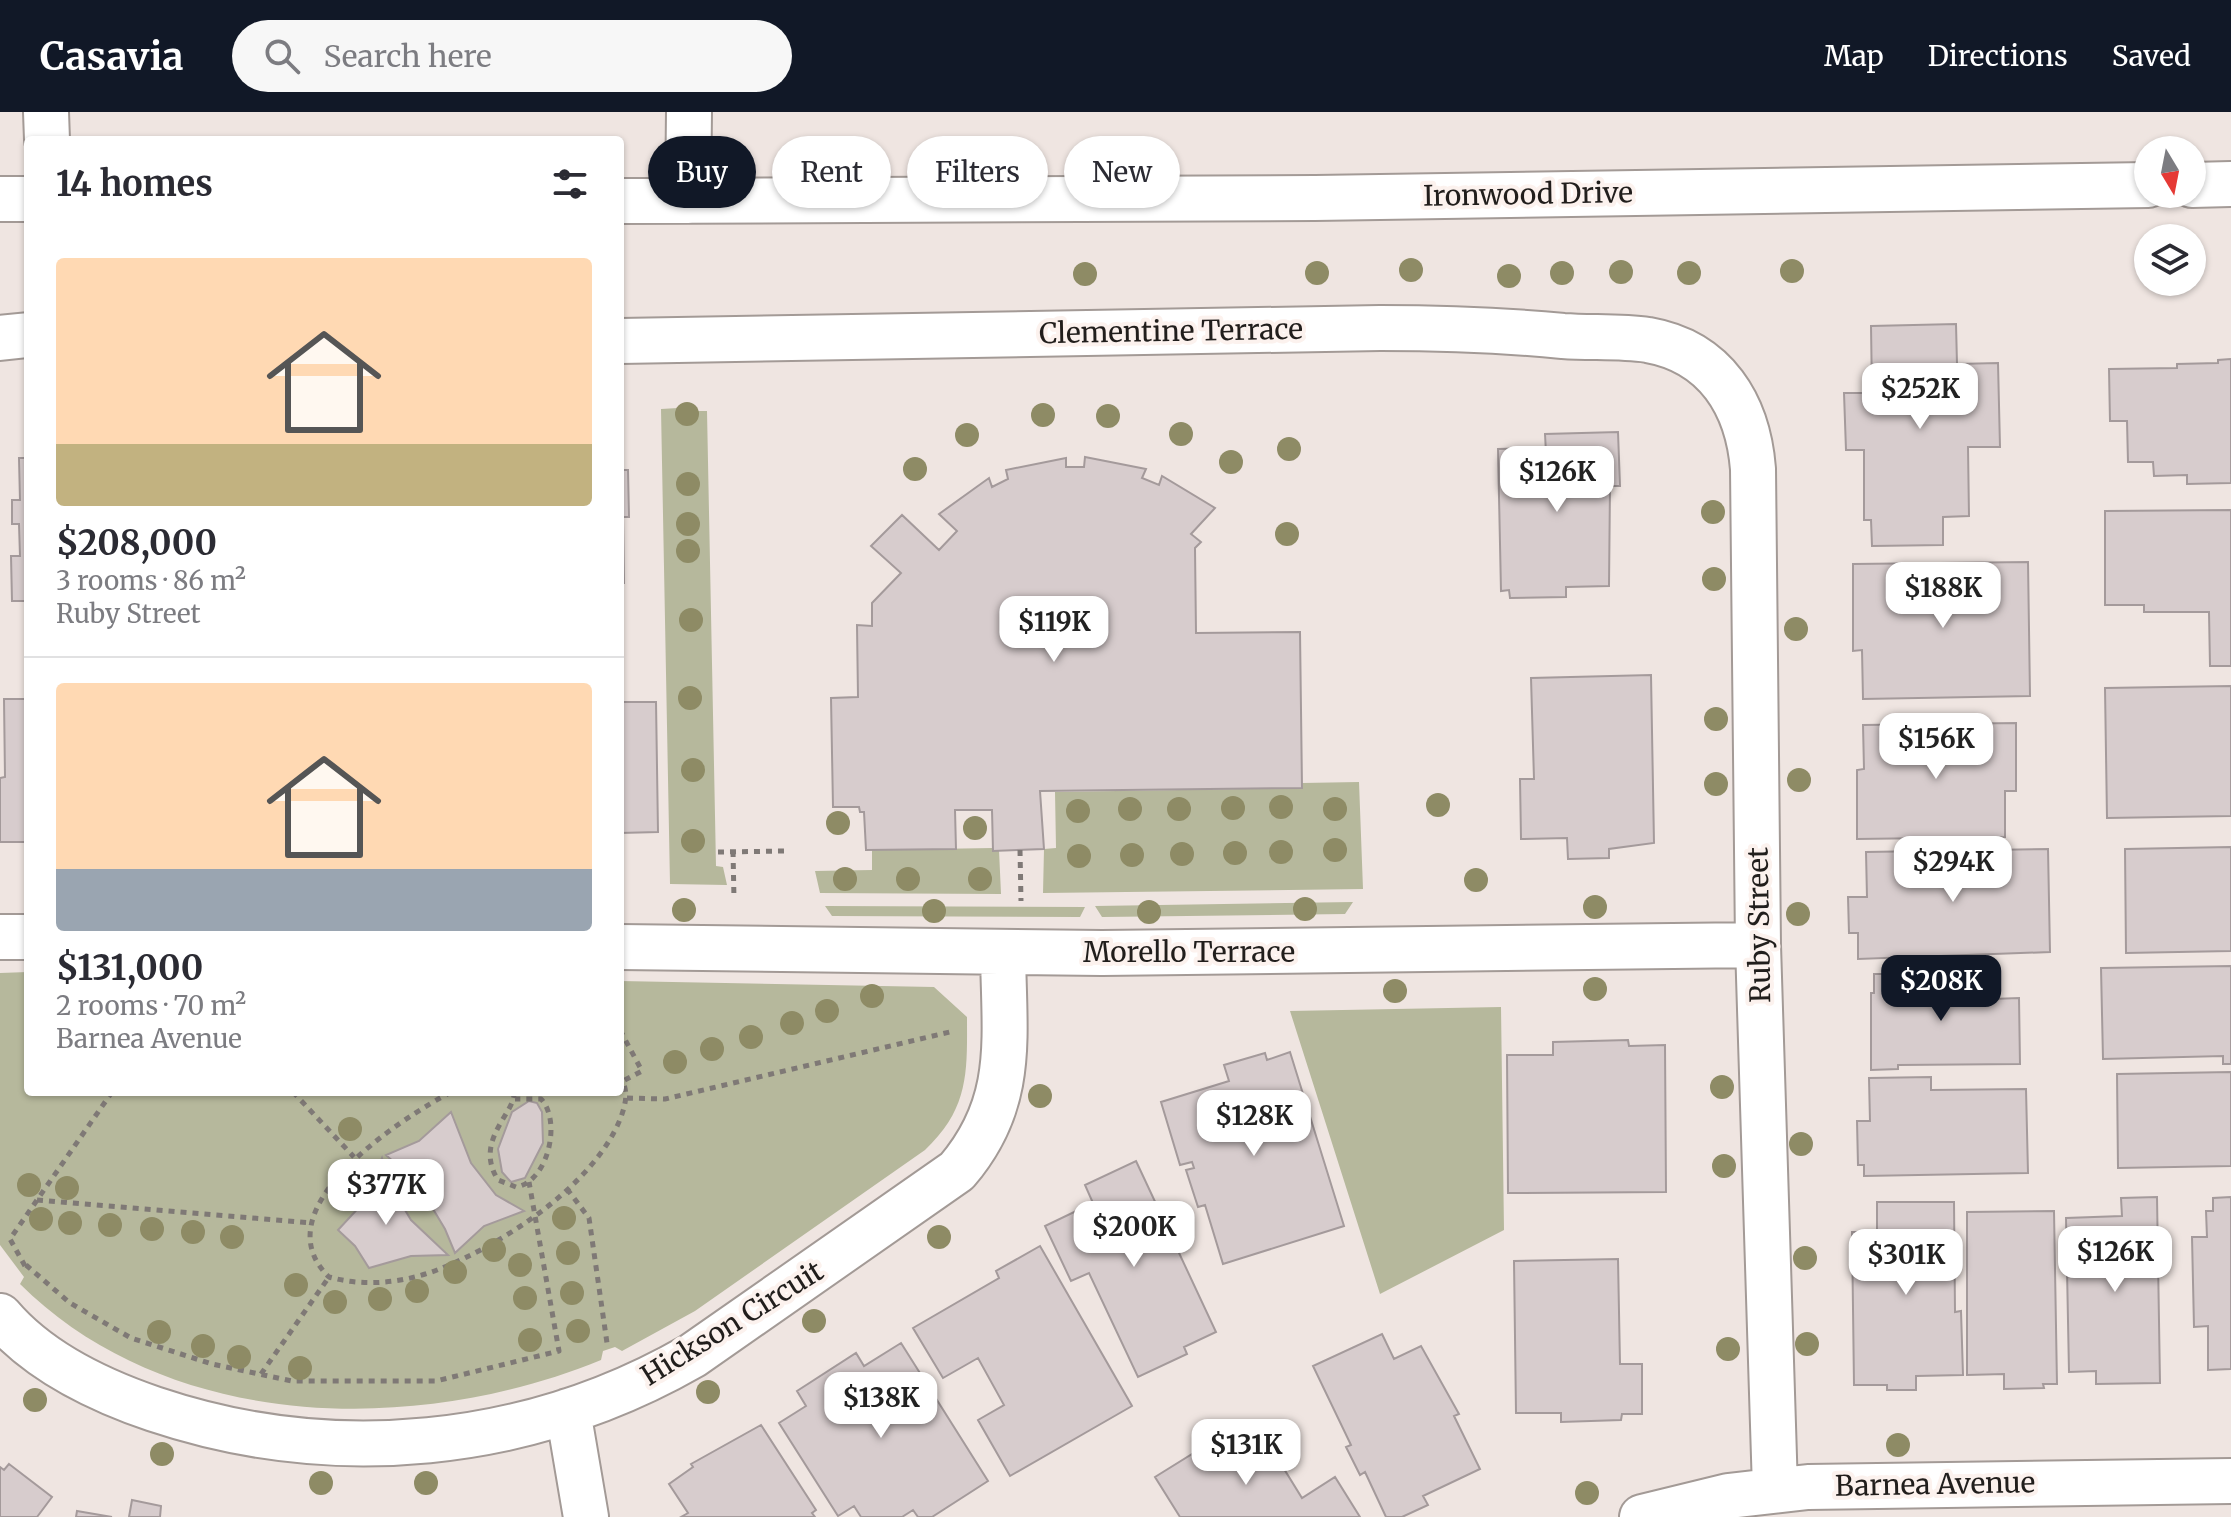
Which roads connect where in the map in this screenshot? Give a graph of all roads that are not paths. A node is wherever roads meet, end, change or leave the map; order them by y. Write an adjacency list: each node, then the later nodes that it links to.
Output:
1 (46, 112): 3 (street)
2 (689, 112): 4 (street)
3 (47, 136)
4 (689, 136)
5 (2231, 184): 7 (street)
6 (2134, 185): 12 (street, Ironwood Drive)
7 (2206, 185)
8 (0, 199): 9 (street)
9 (24, 199)
10 (624, 201): 11 (street, Ironwood Drive)
11 (648, 201)
12 (756, 201)
13 (24, 335): 14 (street)
14 (0, 338)
15 (624, 341): 16 (street, Clementine Terrace)
16 (1715, 371): 19 (street, Ruby Street)
17 (0, 937): 18 (street)
18 (24, 937)
19 (1758, 945): 21 (street, Morello Terrace); 25 (street, Ruby Street)
20 (624, 947): 21 (street, Morello Terrace)
21 (1003, 952): 23 (street, Hickson Circuit)
22 (0, 1316): 23 (street, Hickson Circuit)
23 (568, 1411): 26 (street)
24 (2231, 1481): 25 (street, Barnea Avenue)
25 (1775, 1489): 27 (street, Barnea Avenue)
26 (586, 1517)
27 (1642, 1517)

